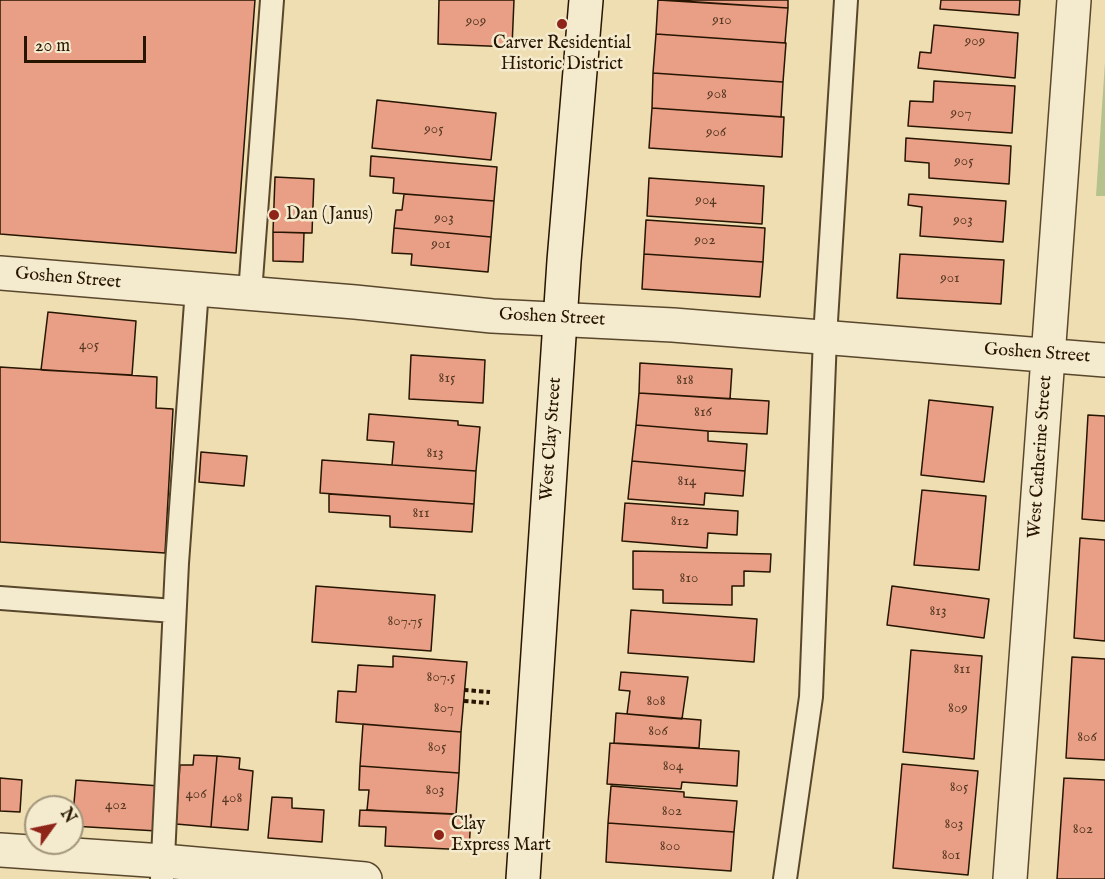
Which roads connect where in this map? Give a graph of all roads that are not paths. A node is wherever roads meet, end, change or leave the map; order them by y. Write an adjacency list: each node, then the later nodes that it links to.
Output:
1 (272, 0): 7 (lane)
2 (586, 0): 8 (street, West Clay Street)
3 (846, 0): 9 (lane)
4 (1074, 0): 10 (street, West Catherine Street)
5 (0, 273): 6 (street, Goshen Street)
6 (197, 290): 7 (street, Goshen Street); 13 (lane)
7 (250, 293): 8 (street, Goshen Street)
8 (561, 319): 9 (street, Goshen Street); 17 (street, West Clay Street)
9 (825, 337): 10 (street, Goshen Street); 18 (lane)
10 (1049, 356): 11 (street, Goshen Street); 19 (street, West Catherine Street)
11 (1105, 360)
12 (0, 597): 13 (lane)
13 (174, 611): 15 (lane)
14 (0, 850): 15 (street)
15 (163, 870): 16 (street)
16 (365, 879)
17 (523, 879)
18 (784, 879)
19 (1010, 879)

